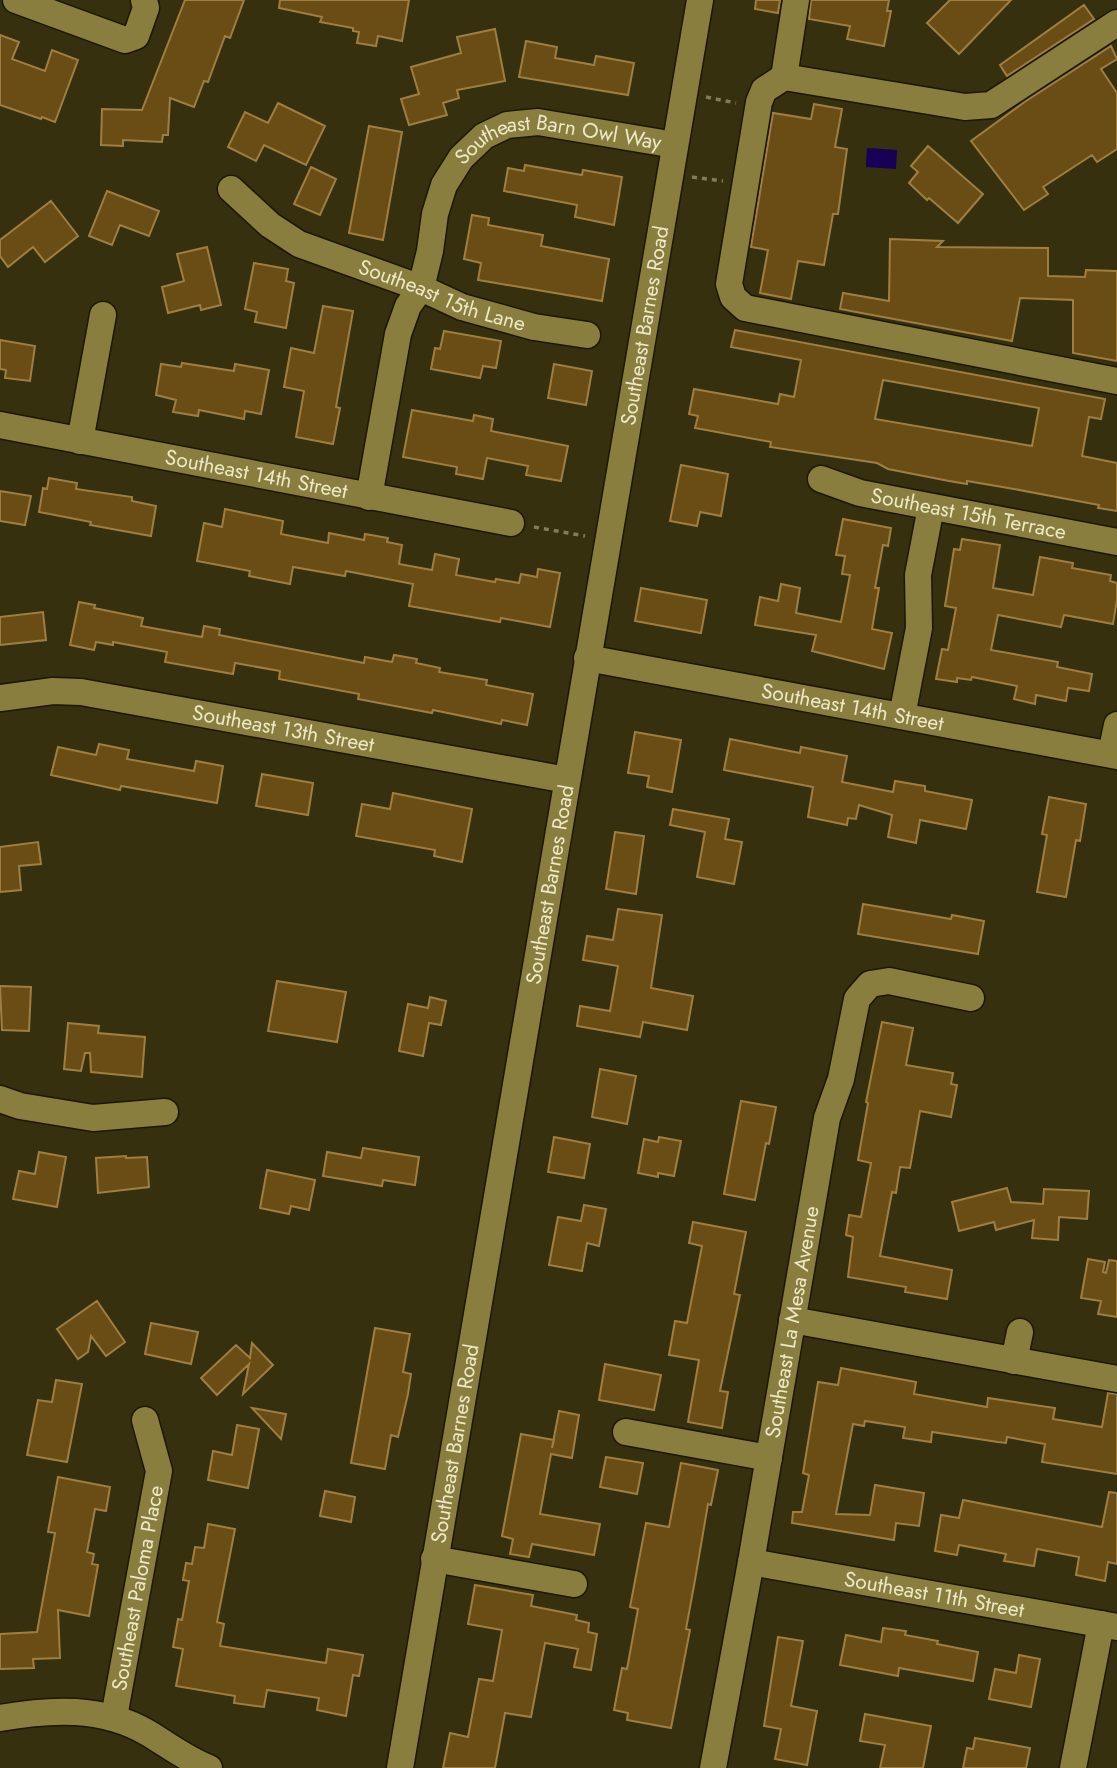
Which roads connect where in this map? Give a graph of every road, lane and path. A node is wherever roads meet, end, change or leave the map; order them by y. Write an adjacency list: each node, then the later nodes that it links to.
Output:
1 (144, 0): 4 (street)
2 (700, 0): 7 (street, Southeast Barnes Road)
3 (796, 0): 6 (street)
4 (32, 3)
5 (1117, 23): 6 (street)
6 (784, 77): 8 (street)
7 (684, 93): 8 (path); 9 (street, Southeast Barnes Road)
8 (759, 102): 11 (street)
9 (675, 145): 10 (street, Southeast Barnes Road); 13 (street, Southeast Barn Owl Way)
10 (670, 174): 11 (path); 23 (street, Southeast Barnes Road)
11 (746, 184): 16 (street)
12 (231, 190): 13 (street, Southeast 15th Lane)
13 (421, 288): 15 (street, Southeast 15th Lane); 20 (street, Southeast Barn Owl Way)
14 (103, 315): 18 (street)
15 (587, 335)
16 (1117, 381)
17 (0, 425): 18 (street, Southeast 14th Street)
18 (80, 441): 20 (street, Southeast 14th Street)
19 (821, 479): 21 (street, Southeast 15th Terrace)
20 (369, 496): 22 (street, Southeast 14th Street)
21 (931, 508): 24 (street, Southeast 15th Terrace); 27 (street)
22 (511, 523): 23 (path)
23 (608, 540): 25 (street, Southeast Barnes Road)
24 (1117, 542)
25 (587, 658): 27 (street, Southeast 14th Street); 30 (street, Southeast Barnes Road)
26 (0, 698): 30 (street, Southeast 13th Street)
27 (902, 716): 29 (street, Southeast 14th Street)
28 (1117, 725): 29 (street)
29 (1114, 755)
30 (567, 780): 41 (street, Southeast Barnes Road)
31 (971, 998): 34 (street, Southeast La Mesa Avenue)
32 (0, 1099): 33 (street)
33 (165, 1112)
34 (792, 1320): 36 (street); 40 (street, Southeast La Mesa Avenue)
35 (1020, 1332): 36 (street)
36 (1014, 1361): 37 (street)
37 (1117, 1380)
38 (145, 1420): 46 (street, Southeast Paloma Place)
39 (626, 1432): 40 (street)
40 (769, 1458): 42 (street, Southeast La Mesa Avenue)
41 (434, 1559): 43 (street); 48 (street, Southeast Barnes Road)
42 (751, 1562): 44 (street, Southeast 11th Street); 49 (street, Southeast La Mesa Avenue)
43 (574, 1584)
44 (1109, 1626): 50 (street)
45 (0, 1717): 46 (street)
46 (114, 1717): 47 (street)
47 (209, 1768)
48 (400, 1768)
49 (713, 1768)
50 (1073, 1768)

